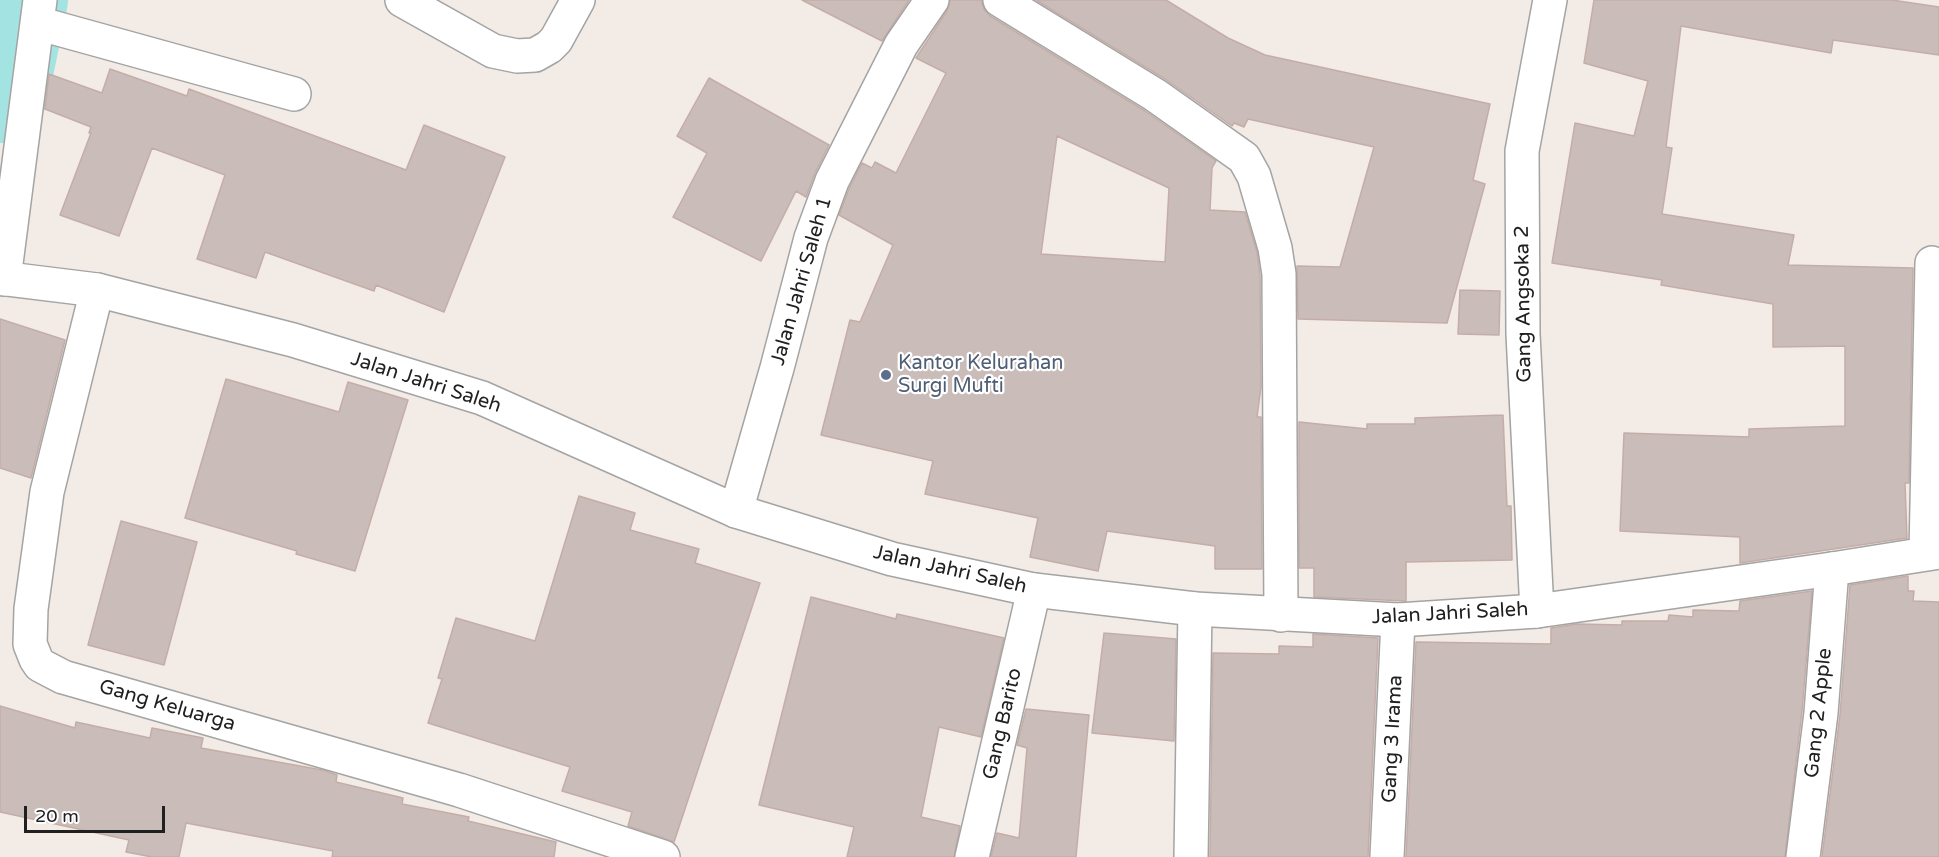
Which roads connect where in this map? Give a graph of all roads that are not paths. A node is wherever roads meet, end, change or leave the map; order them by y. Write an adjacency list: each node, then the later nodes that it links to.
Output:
1 (402, 0): 2 (street)
2 (578, 0)
3 (932, 0): 11 (street, Jalan Jahri Saleh 1)
4 (1000, 0): 17 (street)
5 (1550, 0): 16 (street, Gang Angsoka 2)
6 (39, 11): 7 (street); 9 (street)
7 (294, 94)
8 (1932, 263): 12 (street)
9 (2, 279): 10 (street, Jalan Jahri Saleh)
10 (97, 290): 11 (street, Jalan Jahri Saleh); 19 (street, Gang Keluarga)
11 (736, 511): 14 (street, Jalan Jahri Saleh)
12 (1933, 553): 13 (street, Jalan Jahri Saleh)
13 (1832, 569): 16 (street, Jalan Jahri Saleh); 23 (street, Gang 2 Apple)
14 (1034, 590): 15 (street, Jalan Jahri Saleh); 20 (street, Gang Barito)
15 (1195, 609): 17 (street, Jalan Jahri Saleh); 21 (street)
16 (1537, 611): 18 (street, Jalan Jahri Saleh)
17 (1281, 615): 18 (street, Jalan Jahri Saleh)
18 (1398, 620): 22 (street, Gang 3 Irama)
19 (663, 857)
20 (972, 857)
21 (1191, 857)
22 (1387, 857)
23 (1803, 857)

